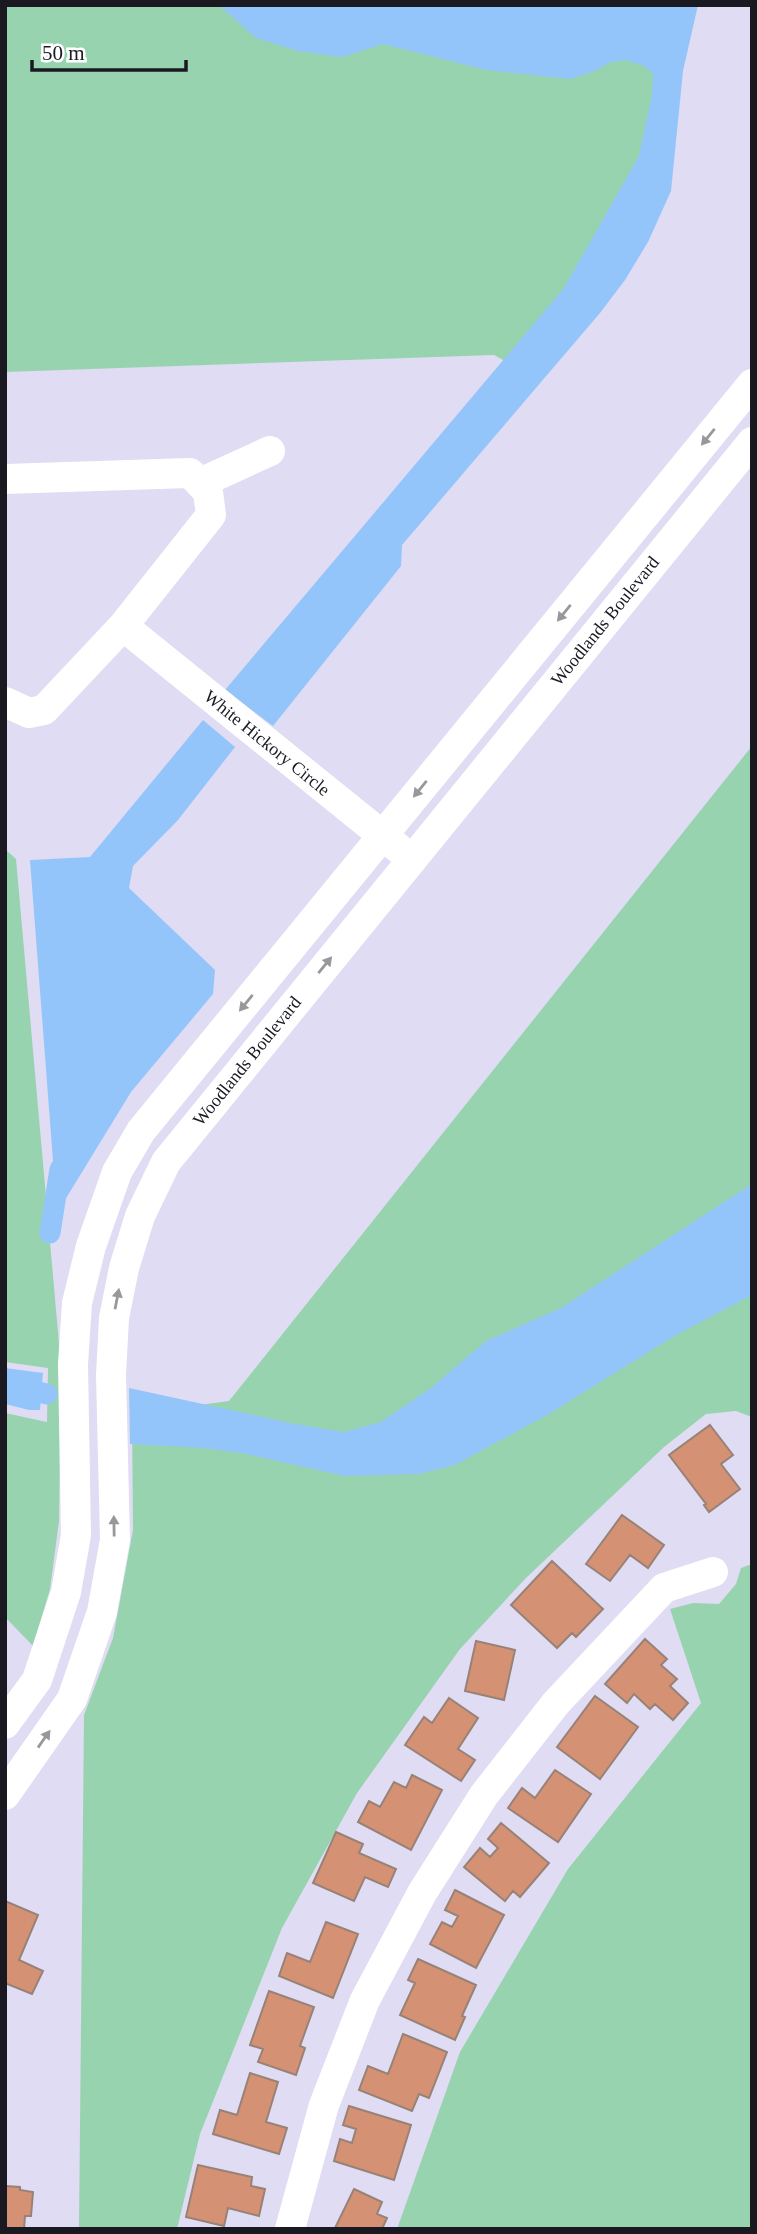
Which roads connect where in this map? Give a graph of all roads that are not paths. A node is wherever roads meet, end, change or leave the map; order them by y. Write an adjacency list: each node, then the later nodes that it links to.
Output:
1 (752, 384): 8 (street, Woodlands Boulevard, one-way to 8)
2 (752, 442): 9 (street, Woodlands Boulevard)
3 (270, 450): 5 (street)
4 (5, 479): 5 (street)
5 (200, 483): 6 (street)
6 (123, 626): 7 (street); 8 (street, White Hickory Circle)
7 (5, 702)
8 (382, 836): 9 (street, White Hickory Circle); 11 (street, Woodlands Boulevard, one-way to 11)
9 (413, 858): 12 (street, Woodlands Boulevard, one-way to 9)
10 (713, 1572): 13 (street)
11 (5, 1724)
12 (5, 1795)
13 (290, 2229)

